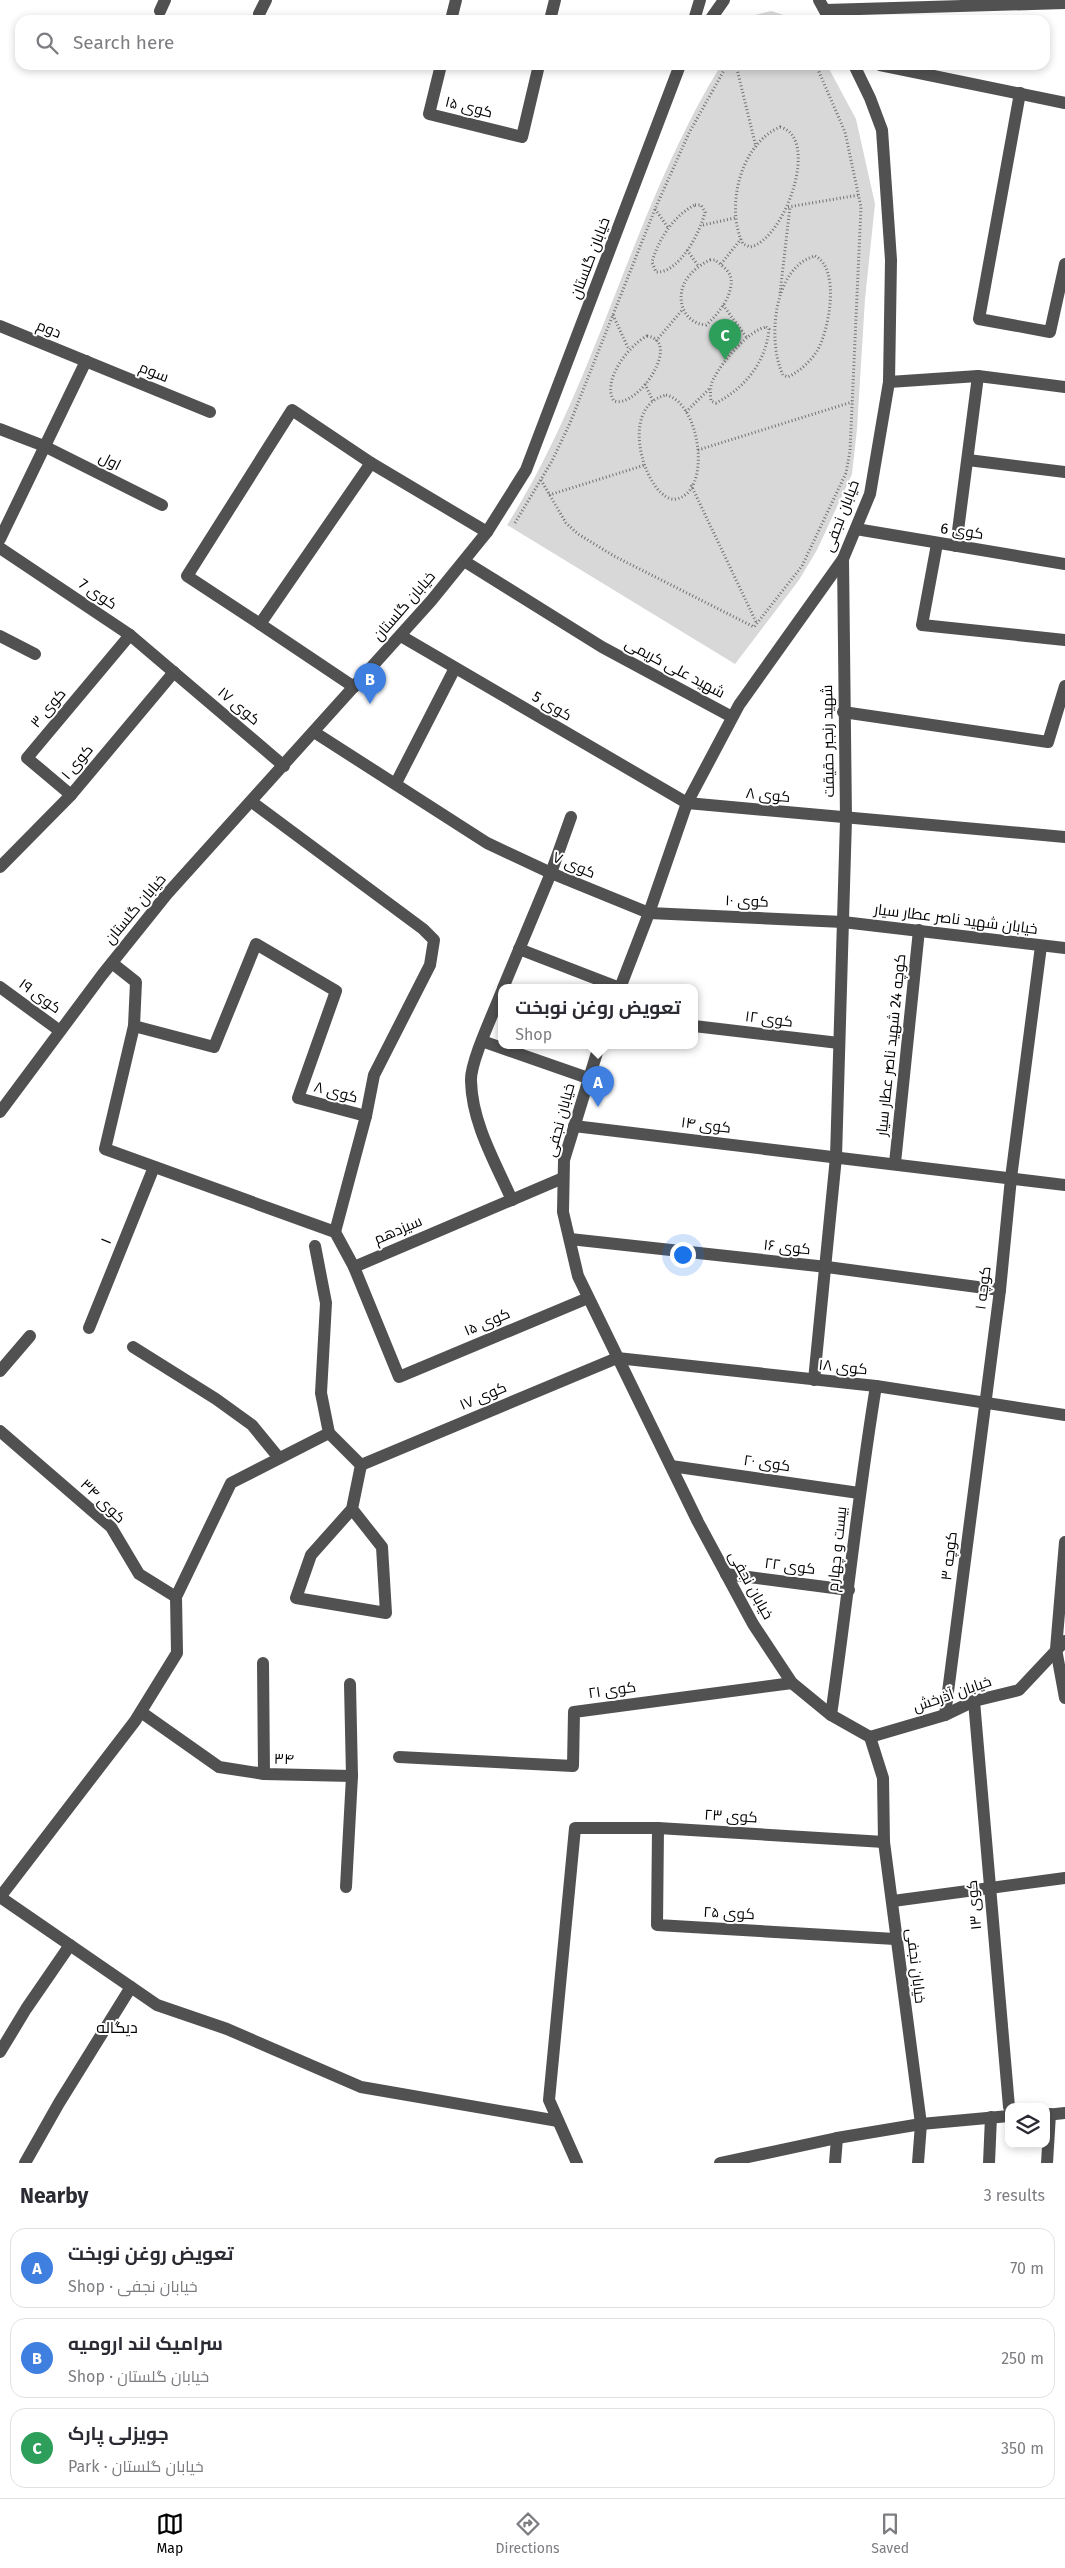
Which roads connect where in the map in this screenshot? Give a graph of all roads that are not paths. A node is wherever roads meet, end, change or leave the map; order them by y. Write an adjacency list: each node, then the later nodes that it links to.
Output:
1 (266, 0): 8 (street)
2 (456, 0): 9 (street)
3 (555, 0): 10 (street)
4 (700, 0): 11 (street)
5 (724, 0): 12 (street)
6 (1065, 3): 7 (street)
7 (825, 10)
8 (259, 14)
9 (452, 15)
10 (551, 15)
11 (696, 15)
12 (714, 15)
13 (440, 70): 14 (street, کوی ۱۵)
14 (539, 70)
15 (678, 70): 34 (street, خیابان گلستان)
16 (856, 70): 24 (street, خیابان نجفی)
17 (905, 70): 18 (street)
18 (1020, 93): 19 (street); 20 (street)
19 (1065, 103)
20 (1065, 264)
21 (0, 326): 22 (street, دوم)
22 (86, 361): 26 (street, سوم); 28 (street)
23 (978, 376): 24 (street); 25 (street); 29 (street)
24 (889, 382): 33 (street, خیابان نجفی)
25 (1065, 387)
26 (210, 412)
27 (0, 429): 28 (street, اول)
28 (44, 446): 32 (street, اول); 35 (street)
29 (968, 460): 31 (street); 37 (street)
30 (371, 464): 34 (street); 42 (street); 42 (street)
31 (1065, 472)
32 (162, 504)
33 (856, 529): 36 (street, کوی 6); 39 (street, خیابان نجفی)
34 (487, 532): 40 (street, خیابان گلستان)
35 (0, 539)
36 (937, 544): 37 (street, کوی 6); 46 (street)
37 (956, 546): 41 (street, کوی 6)
38 (0, 548): 43 (street, کوی 7)
39 (843, 559): 52 (street, شهید رنجبر حقیقت); 53 (street, خیابان نجفی)
40 (464, 561): 45 (street, خیابان گلستان); 53 (street, شهید علی کریمی)
41 (1065, 564)
42 (260, 624): 51 (street)
43 (130, 634): 49 (street, کوی 7); 57 (street, کوی ۳)
44 (0, 636): 47 (street)
45 (401, 636): 48 (street, کوی 5); 51 (street, خیابان گلستان)
46 (1065, 640)
47 (35, 654)
48 (455, 668): 56 (street); 59 (street, کوی 5)
49 (174, 672): 55 (street, کوی ۱۷); 57 (street, کوی ۱)
50 (1065, 686): 52 (street)
51 (354, 688): 54 (street, خیابان گلستان)
52 (843, 712): 61 (street, شهید رنجبر حقیقت)
53 (732, 717): 59 (street, خیابان نجفی)
54 (314, 732): 55 (street, خیابان گلستان); 56 (street, کوی ۷)
55 (284, 766): 58 (street, خیابان گلستان)
56 (396, 783): 64 (street, کوی ۷)
57 (71, 795): 63 (street, کوی ۱)
58 (252, 802): 71 (street, خیابان گلستان); 87 (street)
59 (687, 803): 61 (street, کوی ۸); 65 (street, خیابان نجفی)
60 (571, 817): 64 (street)
61 (846, 819): 62 (street, کوی ۸); 66 (street, شهید رنجبر حقیقت)
62 (1065, 837)
63 (0, 867)
64 (551, 873): 65 (street, کوی ۷); 70 (street)
65 (649, 914): 66 (street, کوی ۱۰); 74 (street, خیابان نجفی)
66 (843, 922): 67 (street, خیابان شهید ناصر عطار سیار); 81 (street, شهید رنجبر حقیقت)
67 (919, 930): 68 (street, خیابان شهید ناصر عطار سیار); 90 (street, کوچه 24 شهید ناصر عطار سیار)
68 (1042, 946): 69 (street, خیابان شهید ناصر عطار سیار); 93 (street, کوچه ۱)
69 (1065, 948)
70 (518, 949): 72 (street); 73 (street)
71 (112, 963): 77 (street); 79 (street, خیابان گلستان)
72 (504, 984)
73 (610, 984)
74 (622, 984)
75 (0, 987): 79 (street, کوی ۱۹)
76 (498, 1000): 80 (street)
77 (134, 1026): 87 (street, کوی ۸); 91 (street)
78 (698, 1026): 81 (street, کوی ۱۲)
79 (60, 1031): 86 (street, خیابان گلستان)
80 (482, 1041): 82 (street); 95 (street)
81 (839, 1043): 89 (street, شهید رنجبر حقیقت)
82 (498, 1047)
83 (505, 1049): 85 (street)
84 (599, 1049): 85 (street, خیابان نجفی)
85 (588, 1078): 88 (street, خیابان نجفی)
86 (0, 1110)
87 (366, 1116): 96 (street)
88 (574, 1126): 89 (street, کوی ۱۴); 92 (street, خیابان نجفی)
89 (836, 1156): 90 (street, کوی ۱۴); 100 (street, شهید رنجبر حقیقت)
90 (895, 1163): 93 (street, کوی ۱۴)
91 (154, 1167): 96 (street); 103 (street, ۱)
92 (563, 1178): 95 (street, سیزدهم); 97 (street, خیابان نجفی)
93 (1011, 1178): 94 (street, کوی ۱۴); 101 (street, کوچه ۱)
94 (1065, 1185)
95 (512, 1200): 99 (street, سیزدهم)
96 (335, 1232): 99 (street)
97 (570, 1239): 100 (street, کوی ۱۶); 102 (street, خیابان نجفی)
98 (315, 1246): 113 (street)
99 (354, 1267): 102 (street, کوی ۱۵)
100 (827, 1267): 101 (street, کوی ۱۶); 108 (street, شهید رنجبر حقیقت)
101 (1000, 1290): 110 (street, کوچه ۱)
102 (588, 1298): 106 (street, خیابان نجفی)
103 (89, 1328)
104 (30, 1336): 107 (street)
105 (133, 1347): 114 (street)
106 (617, 1358): 108 (street, کوی ۱۸); 115 (street, کوی ۱۷); 116 (street, خیابان نجفی)
107 (0, 1371)
108 (814, 1380): 109 (street, کوی ۱۸)
109 (876, 1386): 110 (street, کوی ۱۸); 117 (street, بیست و چهارم)
110 (984, 1401): 111 (street, کوی ۱۸); 131 (street, کوچه ۳)
111 (1065, 1415)
112 (0, 1431): 122 (street, کوی ۳۴)
113 (329, 1433): 114 (street); 115 (street)
114 (279, 1458): 122 (street)
115 (361, 1465): 118 (street)
116 (671, 1466): 117 (street, کوی ۲۰); 120 (street, خیابان نجفی)
117 (859, 1493): 121 (street, بیست و چهارم)
118 (352, 1509): 118 (street)
119 (1065, 1542): 123 (street)
120 (726, 1574): 121 (street, کوی ۲۲); 125 (street, خیابان نجفی)
121 (849, 1590): 130 (street, بیست و چهارم)
122 (176, 1597): 129 (street)
123 (1060, 1645): 127 (street); 128 (street, خیابان آذرخش)
124 (263, 1663): 134 (street)
125 (792, 1683): 130 (street, خیابان نجفی); 133 (street, کوی ۲۱)
126 (350, 1684): 135 (street)
127 (1065, 1698)
128 (974, 1700): 131 (street, خیابان آذرخش); 140 (street, کوی ۱۳)
129 (141, 1712): 134 (street, ۳۴); 141 (street)
130 (831, 1715): 132 (street, خیابان نجفی)
131 (945, 1715): 132 (street, خیابان آذرخش)
132 (870, 1737): 137 (street, خیابان نجفی)
133 (399, 1757)
134 (264, 1774): 135 (street, ۳۴)
135 (352, 1776): 139 (street)
136 (658, 1828): 137 (street, کوی ۲۳); 143 (street, کوی ۲۵); 152 (street, کوی ۲۳)
137 (884, 1842): 142 (street, خیابان نجفی)
138 (1065, 1878): 140 (street)
139 (346, 1887)
140 (989, 1888): 142 (street); 147 (street, کوی ۱۳)
141 (0, 1897): 144 (street)
142 (893, 1901): 143 (street, خیابان نجفی)
143 (895, 1938): 153 (street, خیابان نجفی)
144 (70, 1945): 145 (street); 146 (street)
145 (131, 1987): 152 (street); 157 (street)
146 (0, 2052)
147 (1009, 2103)
148 (1065, 2113): 149 (street)
149 (1050, 2114)
150 (1005, 2116): 151 (street)
151 (991, 2118): 153 (street); 162 (street)
152 (558, 2121): 158 (street)
153 (921, 2124): 154 (street); 161 (street)
154 (837, 2138): 156 (street); 160 (street)
155 (1047, 2148): 163 (street)
156 (740, 2161): 159 (street)
157 (25, 2163)
158 (577, 2163)
159 (720, 2163)
160 (835, 2163)
161 (918, 2163)
162 (989, 2163)
163 (1047, 2163)

